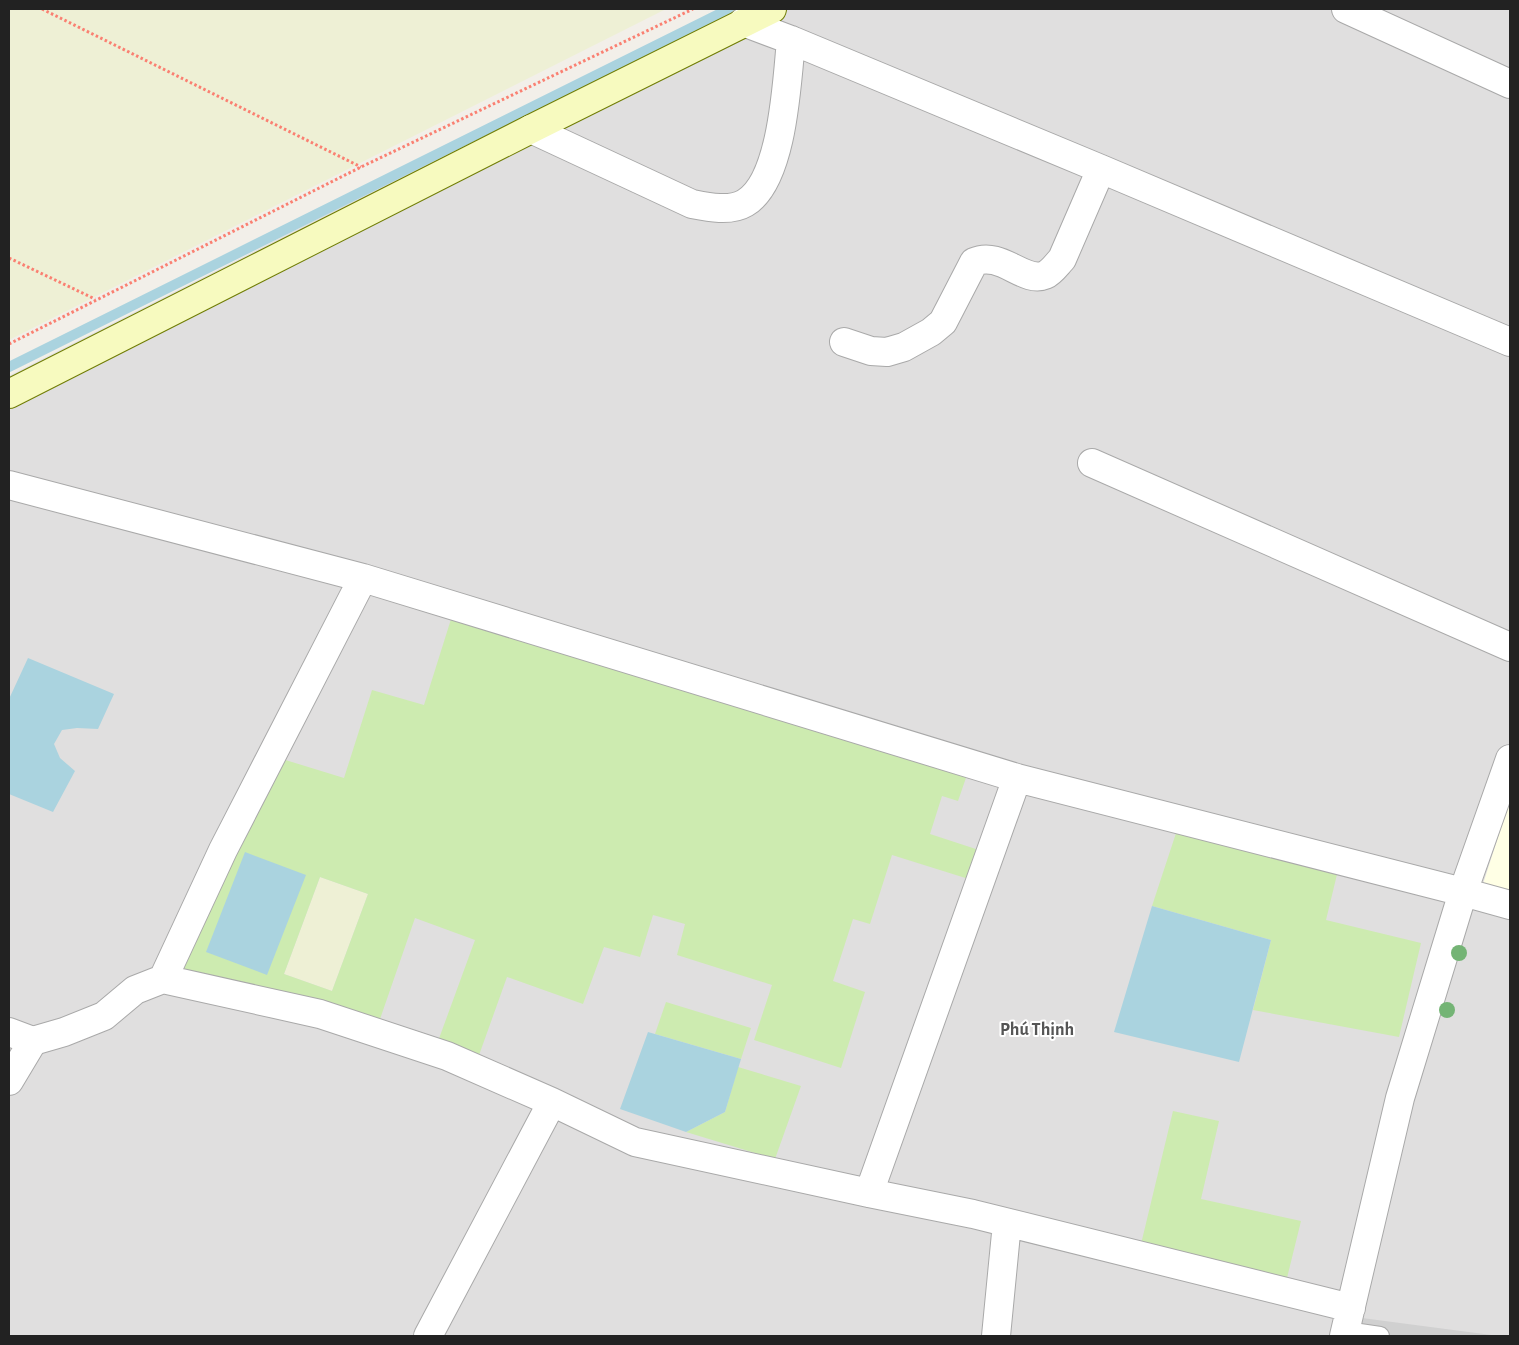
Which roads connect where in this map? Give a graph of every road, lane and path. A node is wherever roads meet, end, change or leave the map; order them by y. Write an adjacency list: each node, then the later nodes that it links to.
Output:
1 (42, 9): 9 (path)
2 (693, 9): 9 (path)
3 (772, 9): 5 (main road)
4 (1346, 9): 7 (street)
5 (743, 22): 6 (street); 8 (main road)
6 (791, 40): 8 (street); 10 (street)
7 (1510, 84)
8 (531, 129): 16 (main road)
9 (361, 167): 12 (path)
10 (1102, 169): 13 (street); 14 (street)
11 (9, 258): 12 (path)
12 (96, 299): 15 (path)
13 (844, 342)
14 (1510, 342)
15 (9, 344)
16 (9, 394)
17 (1092, 463): 20 (street)
18 (9, 485): 19 (street)
19 (363, 578): 22 (street); 25 (street)
20 (1510, 648)
21 (1510, 759): 23 (street)
22 (1017, 778): 23 (street); 29 (street)
23 (1463, 892): 24 (street); 31 (street)
24 (1510, 905)
25 (164, 979): 26 (street); 28 (street)
26 (21, 1036): 27 (street)
27 (9, 1082)
28 (552, 1102): 29 (street); 32 (street)
29 (869, 1193): 30 (street)
30 (1008, 1223): 31 (street); 33 (street)
31 (1347, 1325): 34 (lane)
32 (428, 1336)
33 (996, 1336)
34 (1380, 1336)

